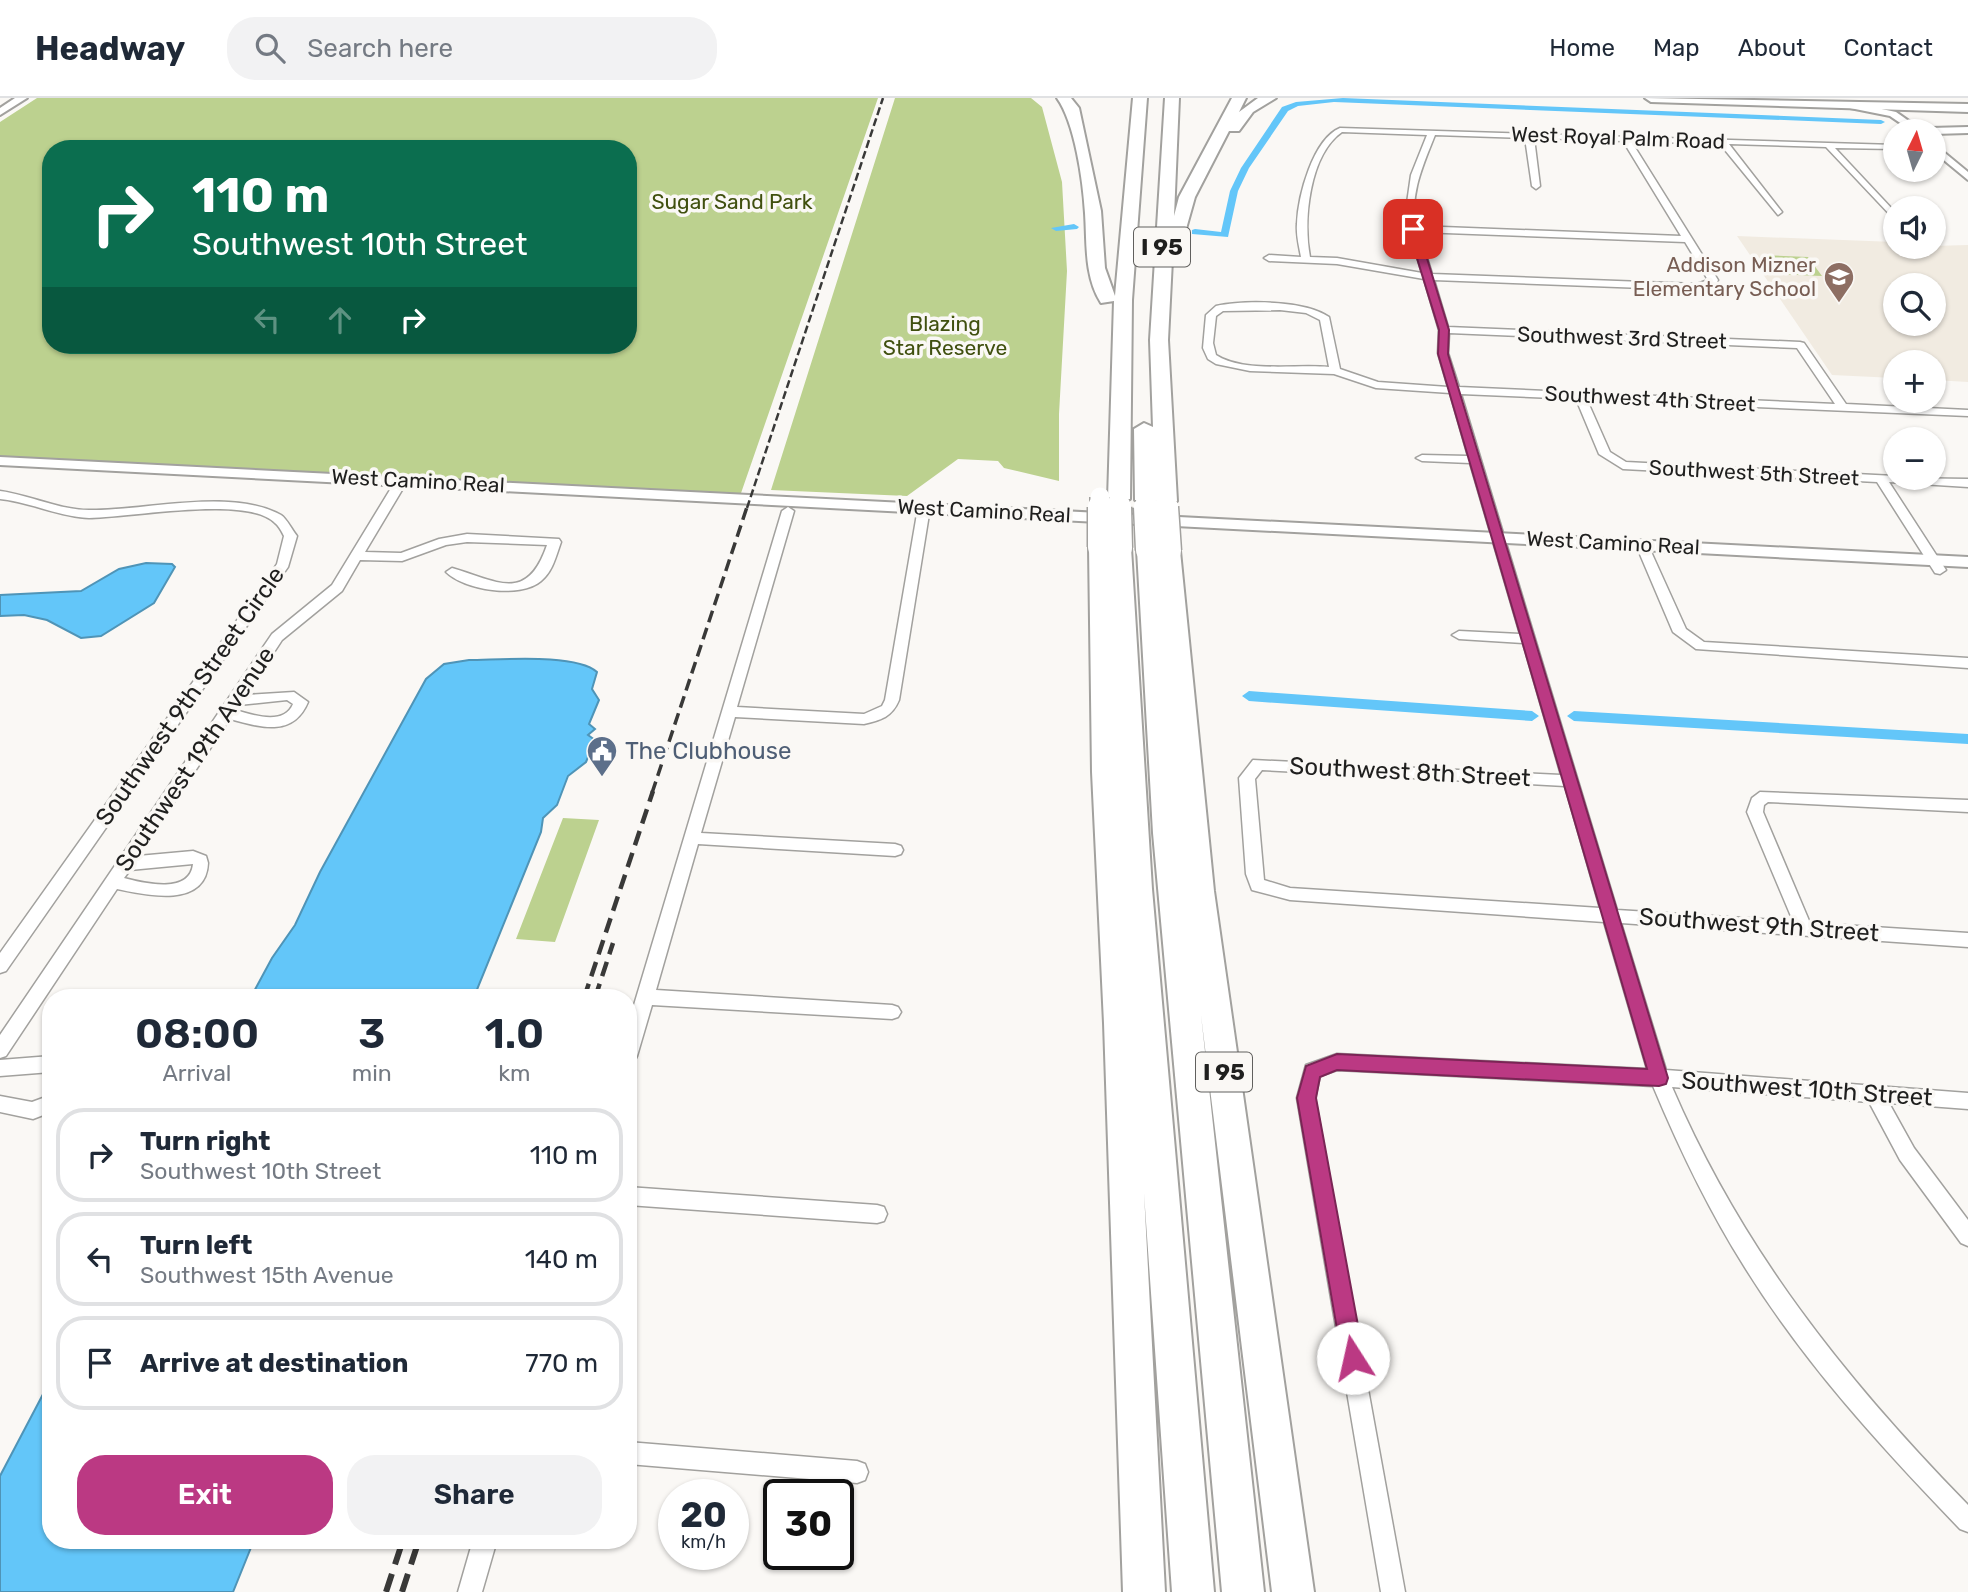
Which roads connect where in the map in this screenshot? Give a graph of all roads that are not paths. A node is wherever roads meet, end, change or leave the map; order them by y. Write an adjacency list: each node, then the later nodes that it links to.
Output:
1 (22, 98): 14 (street)
2 (1065, 98): 37 (highway)
3 (1124, 98): 16 (highway)
4 (1140, 98): 53 (highway)
5 (1157, 98): 54 (highway)
6 (1172, 98): 41 (highway, I 95)
7 (1239, 98): 26 (highway)
8 (1269, 98): 26 (highway)
9 (1651, 98): 12 (main road)
10 (1924, 98): 11 (main road)
11 (1968, 99)
12 (1837, 101): 13 (main road); 15 (street)
13 (1968, 108)
14 (0, 112)
15 (1900, 119)
16 (1120, 132)
17 (1432, 132): 19 (street, West Royal Palm Road); 31 (street); 35 (street, West Royal Palm Road)
18 (1968, 132): 20 (street)
19 (1529, 135): 21 (street, West Royal Palm Road); 28 (street)
20 (1946, 135)
21 (1625, 138): 22 (street, West Royal Palm Road); 33 (street)
22 (1723, 142): 23 (street, West Royal Palm Road); 30 (street)
23 (1828, 145): 24 (street, West Royal Palm Road); 29 (street)
24 (1883, 147)
25 (1946, 155): 27 (street)
26 (1199, 171): 41 (highway)
27 (1968, 177)
28 (1536, 186)
29 (1883, 204)
30 (1778, 212)
31 (1413, 229): 33 (street); 36 (street)
32 (1111, 237): 37 (highway, I 95)
33 (1688, 239): 36 (street)
34 (1269, 258): 35 (street)
35 (1306, 259): 36 (street)
36 (1428, 276): 38 (street)
37 (1107, 299): 53 (highway, I 95)
38 (1444, 330): 40 (street); 43 (street, Southwest 3rd Street)
39 (1335, 371): 39 (street, Southwest 4th Street); 40 (street, Southwest 4th Street)
40 (1454, 390): 42 (street, Southwest 4th Street); 46 (street)
41 (1163, 395): 54 (highway, I 95)
42 (1580, 396): 43 (street, Southwest 4th Street); 49 (street, Southwest 5th Street)
43 (1843, 408): 44 (street, Southwest 4th Street)
44 (1968, 413)
45 (1422, 458): 46 (street)
46 (1474, 460): 57 (street)
47 (0, 461): 51 (street, West Camino Real)
48 (0, 474): 51 (street, West Camino Real)
49 (1881, 479): 50 (street, Southwest 5th Street); 62 (street)
50 (1968, 483)
51 (398, 486): 55 (street, West Camino Real); 56 (street, West Camino Real); 60 (street, Southwest 19th Avenue)
52 (0, 495): 79 (street, Southwest 9th Street Circle)
53 (1110, 498): 58 (highway, bridge)
54 (1156, 500): 58 (highway, I 95, bridge)
55 (788, 511): 56 (street, West Camino Real); 68 (street)
56 (924, 513): 57 (street, West Camino Real); 68 (street)
57 (1498, 542): 59 (street, West Camino Real); 66 (street)
58 (1134, 549): 99 (highway, I 95); 100 (highway); 101 (highway); 102 (highway, I 95)
59 (1644, 550): 62 (street, West Camino Real); 67 (street)
60 (359, 556): 63 (street); 73 (street, Southwest 19th Avenue)
61 (1968, 562): 62 (street, West Camino Real)
62 (1937, 565): 64 (street, West Camino Real)
63 (452, 572)
64 (1968, 572)
65 (1459, 635): 66 (street)
66 (1528, 639): 69 (street)
67 (1968, 663)
68 (730, 712): 71 (street)
69 (1570, 781): 75 (street, Southwest 8th Street); 76 (street)
70 (1968, 806): 77 (street)
71 (692, 838): 72 (street); 80 (street)
72 (895, 850)
73 (124, 864): 74 (street, Southwest 19th Avenue); 74 (street)
74 (113, 882): 83 (street, Southwest 19th Avenue)
75 (1258, 885): 76 (street, Southwest 9th Street)
76 (1610, 915): 77 (street, Southwest 9th Street); 86 (street)
77 (1804, 928): 78 (street, Southwest 9th Street)
78 (1968, 940)
79 (0, 966)
80 (646, 997): 81 (street); 82 (street)
81 (892, 1012)
82 (637, 1026)
83 (0, 1050)
84 (42, 1065): 85 (street)
85 (0, 1068)
86 (1659, 1078): 87 (street, Southwest 10th Street); 96 (street); 103 (street, Southwest 10th Street)
87 (1874, 1094): 88 (street, Southwest 10th Street); 93 (street)
88 (1968, 1101)
89 (0, 1104): 90 (street)
90 (42, 1107)
91 (637, 1197): 92 (street)
92 (877, 1214)
93 (1968, 1236)
94 (637, 1454): 95 (street)
95 (857, 1472)
96 (1968, 1521)
97 (482, 1549): 98 (street)
98 (470, 1592)
99 (1144, 1592)
100 (1193, 1592)
101 (1243, 1592)
102 (1293, 1592)
103 (1393, 1592)

